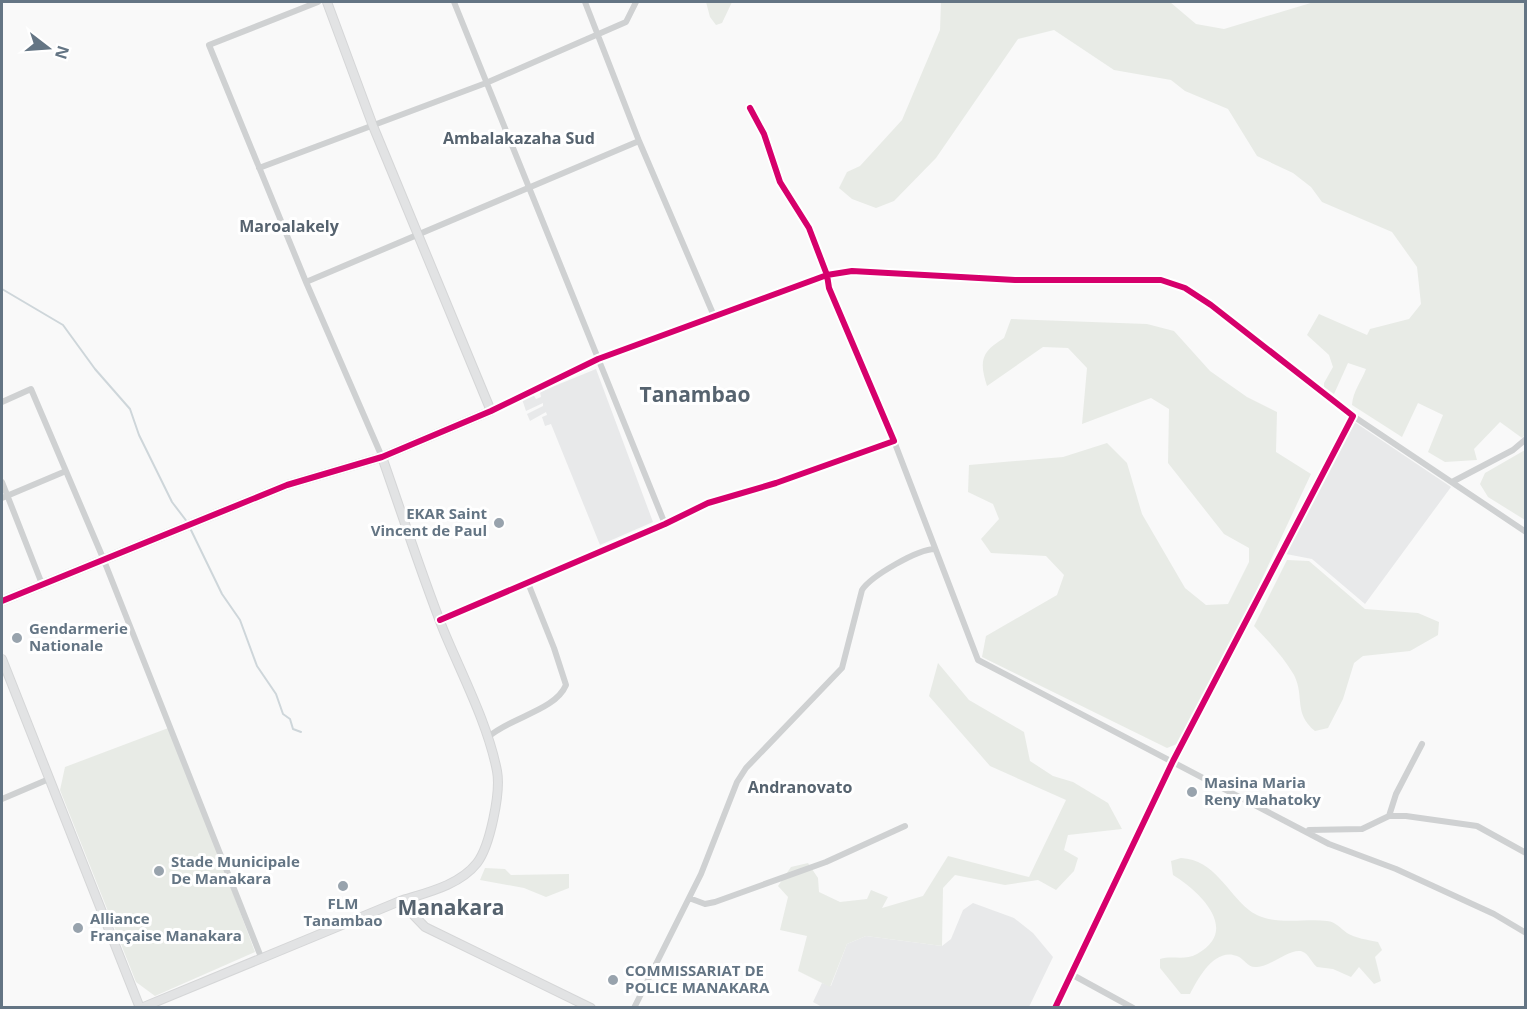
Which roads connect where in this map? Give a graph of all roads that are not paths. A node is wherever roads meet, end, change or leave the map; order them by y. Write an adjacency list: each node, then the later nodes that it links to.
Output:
1 (318, 2): 11 (street)
2 (327, 2): 9 (street)
3 (454, 2): 7 (street)
4 (585, 2): 6 (street)
5 (636, 2): 6 (street)
6 (599, 34): 7 (street); 10 (street)
7 (486, 82): 9 (street); 12 (street)
8 (750, 108): 14 (street)
9 (373, 126): 11 (street); 13 (street)
10 (639, 141): 12 (street); 16 (street)
11 (259, 168): 15 (street)
12 (530, 185): 13 (street); 17 (street)
13 (416, 235): 15 (street); 19 (street)
14 (827, 275): 16 (street); 20 (street); 22 (street)
15 (306, 282): 23 (street)
16 (714, 316): 17 (street)
17 (598, 360): 19 (street); 28 (street)
18 (2, 402): 24 (street)
19 (491, 411): 23 (street)
20 (1353, 416): 26 (street); 39 (street)
21 (1526, 439): 26 (street)
22 (894, 441): 28 (street); 30 (street)
23 (382, 457): 31 (street); 35 (street)
24 (66, 471): 27 (street); 31 (street)
25 (2, 482): 27 (street)
26 (1452, 482): 29 (street)
27 (4, 497): 33 (street)
28 (665, 524): 32 (street)
29 (1526, 532)
30 (935, 549): 39 (street); 46 (street)
31 (103, 558): 33 (street); 49 (street)
32 (528, 583): 35 (street); 37 (street)
33 (42, 584): 34 (street)
34 (2, 601)
35 (440, 621): 37 (street)
36 (2, 659): 40 (street)
37 (487, 738): 47 (street)
38 (1422, 744): 42 (street)
39 (1173, 761): 44 (street); 50 (street)
40 (49, 779): 41 (street); 51 (street)
41 (2, 799)
42 (1389, 816): 44 (street); 45 (street)
43 (904, 826): 46 (street)
44 (1307, 830): 48 (street)
45 (1526, 853)
46 (688, 898): 53 (street)
47 (400, 901): 49 (street); 52 (street)
48 (1526, 933)
49 (261, 957): 51 (street)
50 (1071, 974): 54 (street); 55 (street)
51 (141, 1008)
52 (591, 1008)
53 (634, 1008)
54 (1055, 1008)
55 (1133, 1008)

